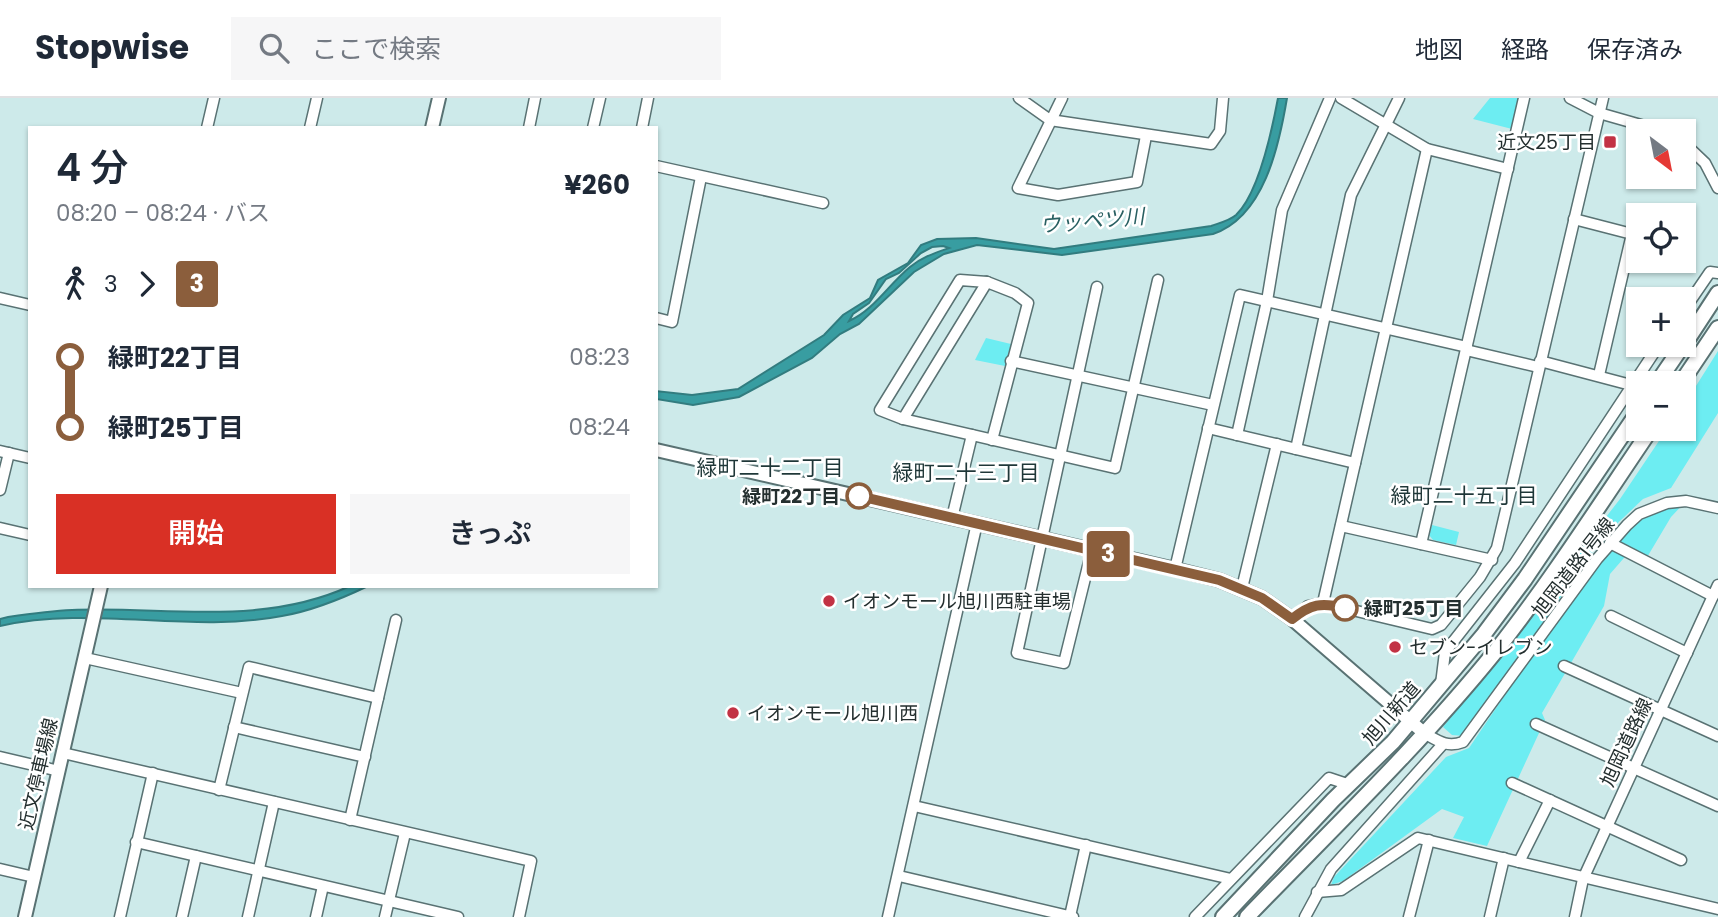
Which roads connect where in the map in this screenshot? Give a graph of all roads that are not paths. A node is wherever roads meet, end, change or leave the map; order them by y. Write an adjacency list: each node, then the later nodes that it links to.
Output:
1 (214, 98): 20 (street)
2 (317, 98): 21 (street)
3 (439, 98): 22 (main road)
4 (535, 98): 23 (street)
5 (600, 98): 24 (street)
6 (648, 98): 25 (street)
7 (1019, 98): 17 (street)
8 (1062, 98): 17 (street)
9 (1223, 98): 26 (street)
10 (1330, 98): 42 (street)
11 (1341, 98): 19 (street)
12 (1399, 98): 19 (street)
13 (1524, 98): 30 (street)
14 (1570, 98): 16 (street)
15 (1603, 98): 16 (street)
16 (1599, 113): 18 (street); 34 (street)
17 (1050, 120): 26 (street); 26 (street)
18 (1626, 121)
19 (1386, 125): 27 (street); 44 (street)
20 (207, 126)
21 (310, 126)
22 (432, 126)
23 (529, 126)
24 (593, 126)
25 (642, 126)
26 (1146, 136)
27 (1427, 149): 30 (street); 48 (street)
28 (1696, 154): 32 (street)
29 (658, 166): 31 (street)
30 (1508, 169): 49 (street)
31 (701, 177): 33 (street); 45 (street)
32 (1718, 188)
33 (823, 203)
34 (1574, 219): 51 (street); 54 (street)
35 (1718, 272): 39 (street)
36 (1158, 280): 56 (street)
37 (987, 282): 50 (street); 59 (street); 59 (street)
38 (1097, 288): 53 (street)
39 (1696, 292)
40 (1718, 293): 46 (highway)
41 (0, 298): 43 (street)
42 (1267, 301): 44 (street); 58 (street); 63 (street)
43 (28, 305)
44 (1325, 314): 48 (street); 67 (street)
45 (658, 318)
46 (1696, 326)
47 (1718, 328): 52 (highway)
48 (1385, 329): 49 (street); 72 (street)
49 (1466, 349): 51 (street); 81 (street)
50 (1011, 360): 53 (street); 64 (street)
51 (1539, 364): 54 (street); 84 (street)
52 (1689, 371)
53 (1077, 374): 56 (street); 70 (street)
54 (1599, 375): 55 (street)
55 (1626, 383)
56 (1134, 387): 58 (street); 70 (street)
57 (1626, 393): 97 (street)
58 (1213, 405): 60 (street)
59 (903, 419): 62 (street)
60 (1208, 428): 63 (street); 85 (street)
61 (1626, 430): 97 (highway, 旭川新道)
62 (972, 435): 64 (street); 75 (street)
63 (1237, 435): 66 (street)
64 (992, 440): 70 (street)
65 (1643, 441): 104 (highway, 旭川新道)
66 (1277, 444): 67 (street); 88 (street)
67 (1296, 449): 72 (street)
68 (658, 450): 75 (main road)
69 (4, 452): 71 (street); 73 (street)
70 (1059, 456): 80 (street)
71 (28, 458)
72 (1355, 463): 77 (street)
73 (0, 490)
74 (1718, 508): 82 (street, 旭岡道路1号線)
75 (953, 518): 76 (main road)
76 (977, 523): 80 (main road); 118 (street)
77 (1341, 526): 81 (street); 90 (street)
78 (0, 528): 79 (street)
79 (28, 535)
80 (1041, 538): 83 (main road); 83 (street)
81 (1421, 544): 84 (street)
82 (1610, 544): 89 (street); 106 (street, 旭岡道路1号線)
83 (1092, 550): 85 (main road)
84 (1492, 560): 90 (street)
85 (1175, 569): 88 (main road)
86 (1718, 585): 89 (street, 旭岡道路線)
87 (101, 588): 95 (main road, 近文停車場線)
88 (1242, 588): 92 (main road)
89 (1713, 596): 94 (street, 旭岡道路線)
90 (1323, 603): 92 (street)
91 (1611, 616): 94 (street)
92 (1292, 619): 101 (main road)
93 (396, 620): 99 (street)
94 (1687, 653): 100 (street, 旭岡道路線)
95 (85, 658): 98 (street); 107 (main road, 近文停車場線)
96 (1564, 666): 100 (street)
97 (1441, 684): 101 (highway, 旭川新道)
98 (242, 693): 99 (street); 103 (street)
99 (378, 698): 109 (street)
100 (1660, 712): 105 (street); 110 (street, 旭岡道路線)
101 (1410, 722): 104 (main road); 114 (highway, 旭川新道)
102 (1536, 724): 110 (street)
103 (234, 727): 109 (street); 115 (street)
104 (1424, 733): 106 (street); 152 (highway, 旭川新道)
105 (1718, 736)
106 (1443, 744): 137 (street)
107 (63, 753): 111 (main road, 近文停車場線); 112 (street)
108 (0, 757): 111 (street)
109 (365, 757): 120 (street)
110 (1633, 769): 119 (street); 121 (street, 旭岡道路線)
111 (59, 771): 133 (main road, 近文停車場線)
112 (153, 773): 115 (street); 124 (street)
113 (1512, 783): 116 (street)
114 (1350, 785): 134 (street); 151 (highway, 旭川新道)
115 (219, 790): 117 (street)
116 (1550, 800): 121 (street); 129 (street)
117 (274, 802): 120 (street); 131 (street)
118 (914, 806): 125 (street); 132 (street)
119 (1718, 806)
120 (350, 820): 122 (street)
121 (1606, 825): 128 (street); 135 (street, 旭岡道路線)
122 (405, 833): 138 (street); 147 (street)
123 (1429, 840): 127 (street); 137 (street); 154 (street)
124 (136, 842): 126 (street); 141 (street)
125 (1086, 845): 134 (street); 149 (street)
126 (196, 856): 131 (street); 142 (street)
127 (1504, 858): 129 (street); 155 (street)
128 (1681, 860)
129 (1519, 862): 135 (street)
130 (0, 869): 133 (street)
131 (259, 870): 136 (street); 143 (street)
132 (899, 876): 148 (street); 149 (street)
133 (34, 877): 140 (main road, 近文停車場線)
134 (1231, 879): 150 (street)
135 (1583, 879): 139 (street); 156 (street, 旭岡道路線)
136 (323, 886): 138 (street); 144 (street)
137 (1317, 892): 153 (street)
138 (389, 900): 145 (street); 146 (street)
139 (1718, 909)
140 (25, 917)
141 (120, 917)
142 (182, 917)
143 (248, 917)
144 (316, 917)
145 (385, 917)
146 (454, 917)
147 (519, 917)
148 (888, 917)
149 (1071, 917)
150 (1195, 917)
151 (1223, 917)
152 (1247, 917)
153 (1305, 917)
154 (1409, 917)
155 (1490, 917)
156 (1575, 917)

